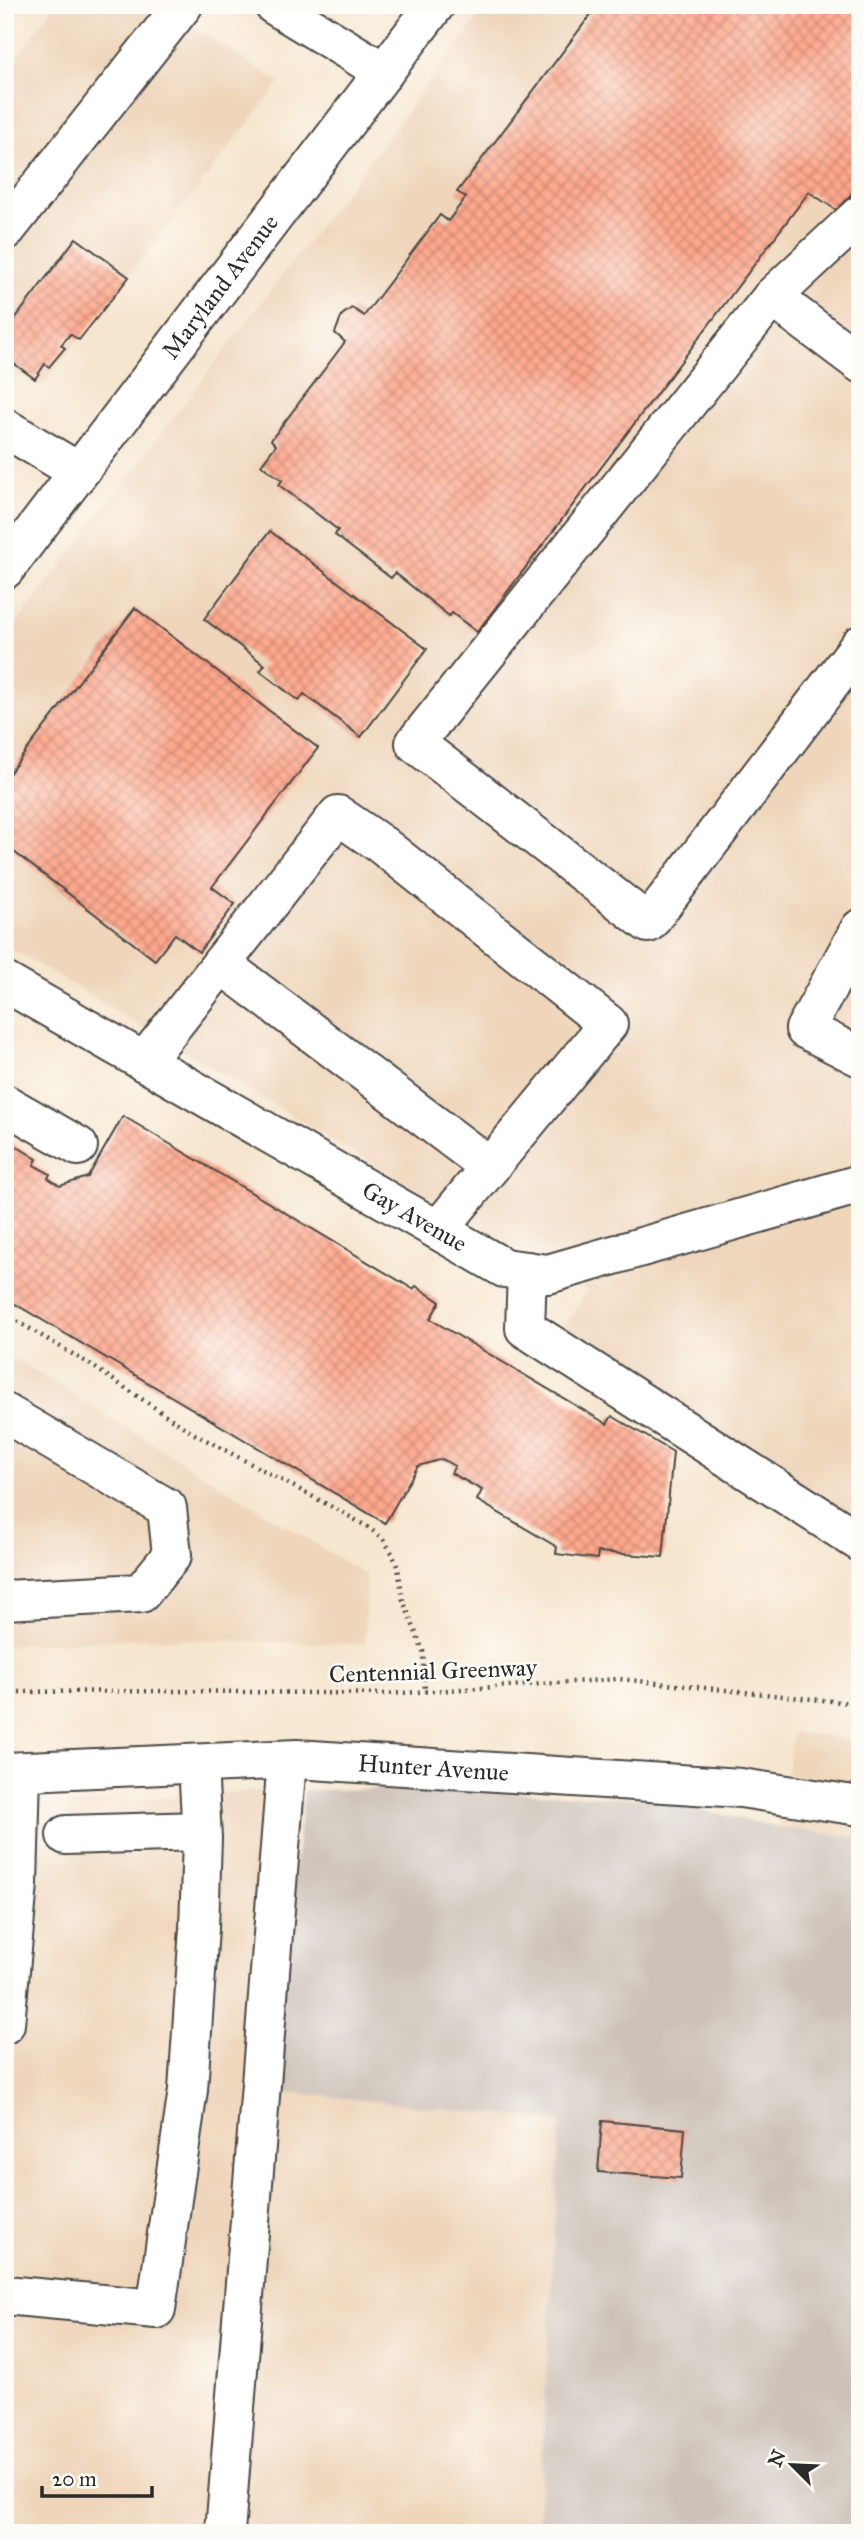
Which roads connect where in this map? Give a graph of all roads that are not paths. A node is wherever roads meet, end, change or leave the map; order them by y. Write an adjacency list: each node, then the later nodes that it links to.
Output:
1 (183, 5): 6 (street)
2 (274, 5): 4 (street)
3 (435, 5): 4 (street, Maryland Avenue)
4 (384, 72): 10 (street, Maryland Avenue)
5 (860, 215): 7 (street)
6 (5, 232)
7 (772, 298): 8 (street); 12 (street)
8 (860, 363)
9 (5, 428): 10 (street)
10 (79, 472): 11 (street, Maryland Avenue)
11 (5, 569)
12 (860, 645)
13 (860, 929): 16 (street)
14 (221, 964): 17 (street); 20 (street); 20 (street)
15 (6, 984): 17 (street, Gay Avenue)
16 (860, 1056)
17 (144, 1062): 22 (street, Gay Avenue)
18 (5, 1104): 19 (street)
19 (79, 1146)
20 (490, 1167): 22 (street)
21 (860, 1184): 23 (street, Gay Avenue)
22 (438, 1230): 23 (street, Gay Avenue)
23 (527, 1271): 25 (street)
24 (5, 1413): 26 (street)
25 (860, 1542)
26 (5, 1600)
27 (287, 1760): 28 (street, Hunter Avenue); 30 (street, Hunter Avenue); 36 (street)
28 (198, 1764): 29 (street, Hunter Avenue); 31 (street)
29 (13, 1772): 33 (street)
30 (860, 1806)
31 (201, 1831): 32 (street); 35 (street)
32 (66, 1835)
33 (9, 1943): 34 (street)
34 (5, 2024)
35 (5, 2295)
36 (225, 2532)

